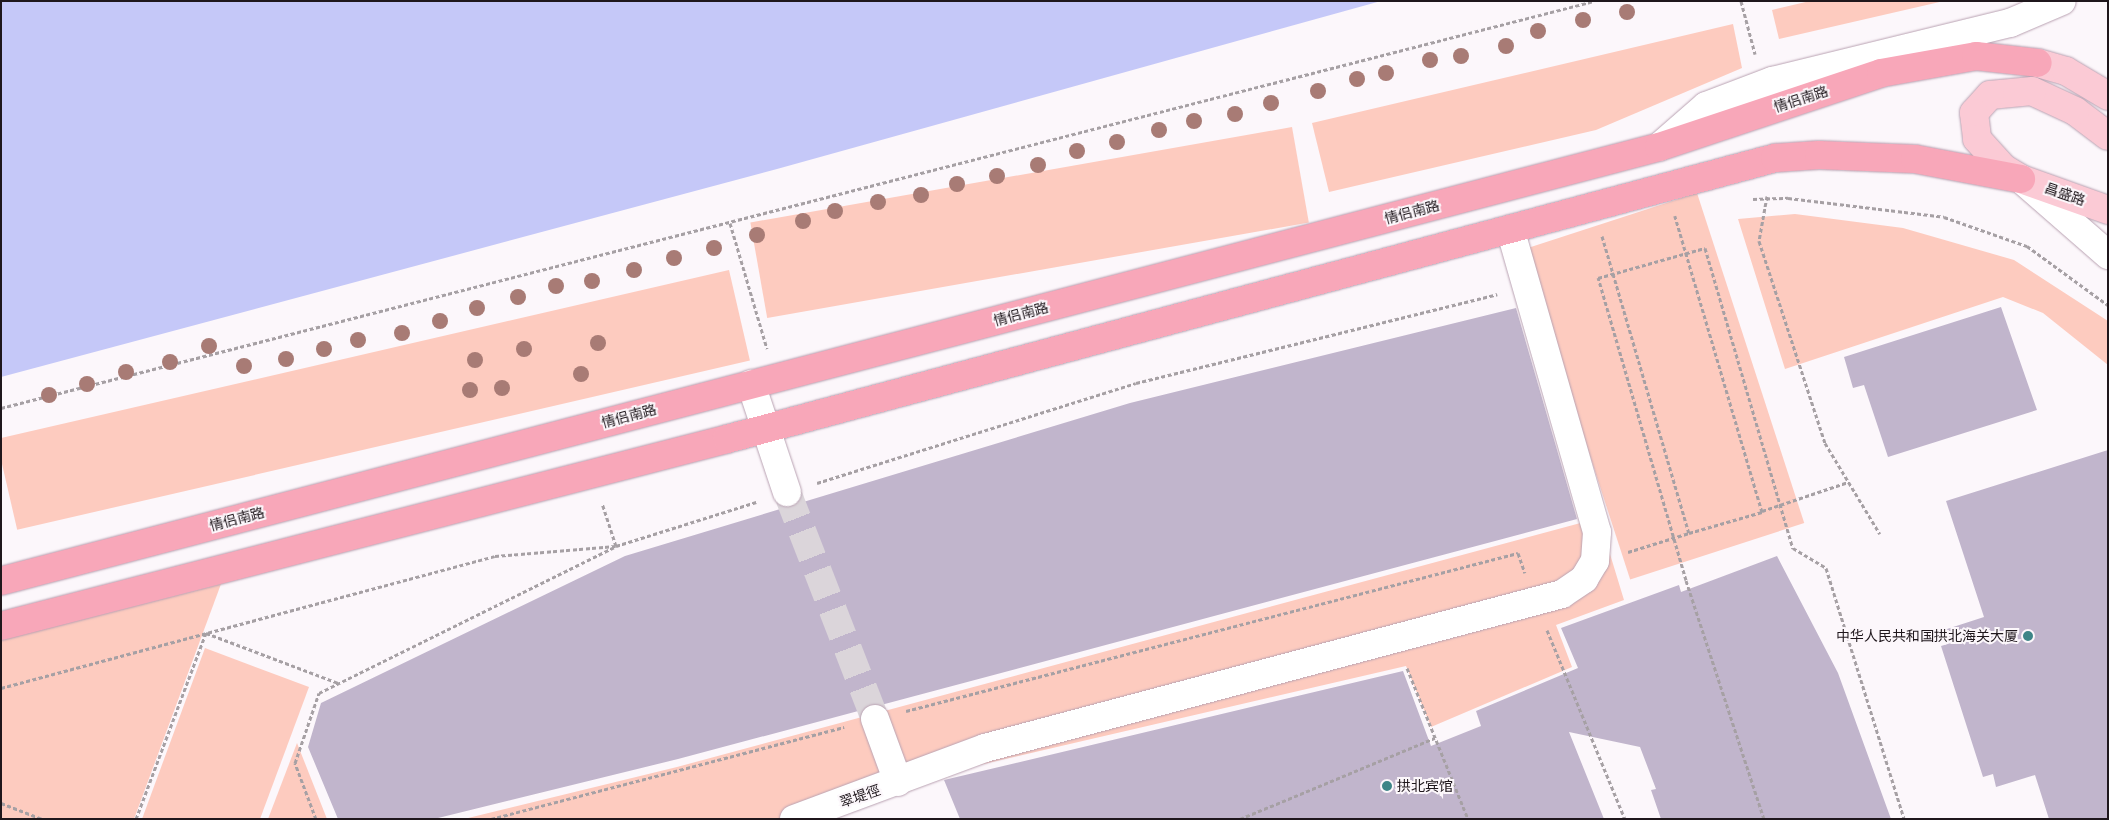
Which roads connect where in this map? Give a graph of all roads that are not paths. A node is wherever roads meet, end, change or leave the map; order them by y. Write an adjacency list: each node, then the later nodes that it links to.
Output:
1 (2056, 3): 5 (street)
2 (2038, 63): 3 (main road); 5 (highway, 情侣南路)
3 (2108, 96)
4 (2108, 136): 6 (main road, 昌盛路)
5 (1659, 147): 10 (highway, 情侣南路)
6 (2021, 179): 7 (main road, 昌盛路); 8 (highway); 9 (street)
7 (2108, 210)
8 (1510, 229): 11 (highway); 16 (street, 翠堤徑)
9 (2108, 255)
10 (764, 381): 11 (street); 13 (highway, 情侣南路)
11 (765, 429): 12 (street); 14 (highway)
12 (787, 492)
13 (1, 581)
14 (1, 626)
15 (875, 719): 16 (street)
16 (898, 782): 17 (street, 翠堤徑)
17 (794, 819)

